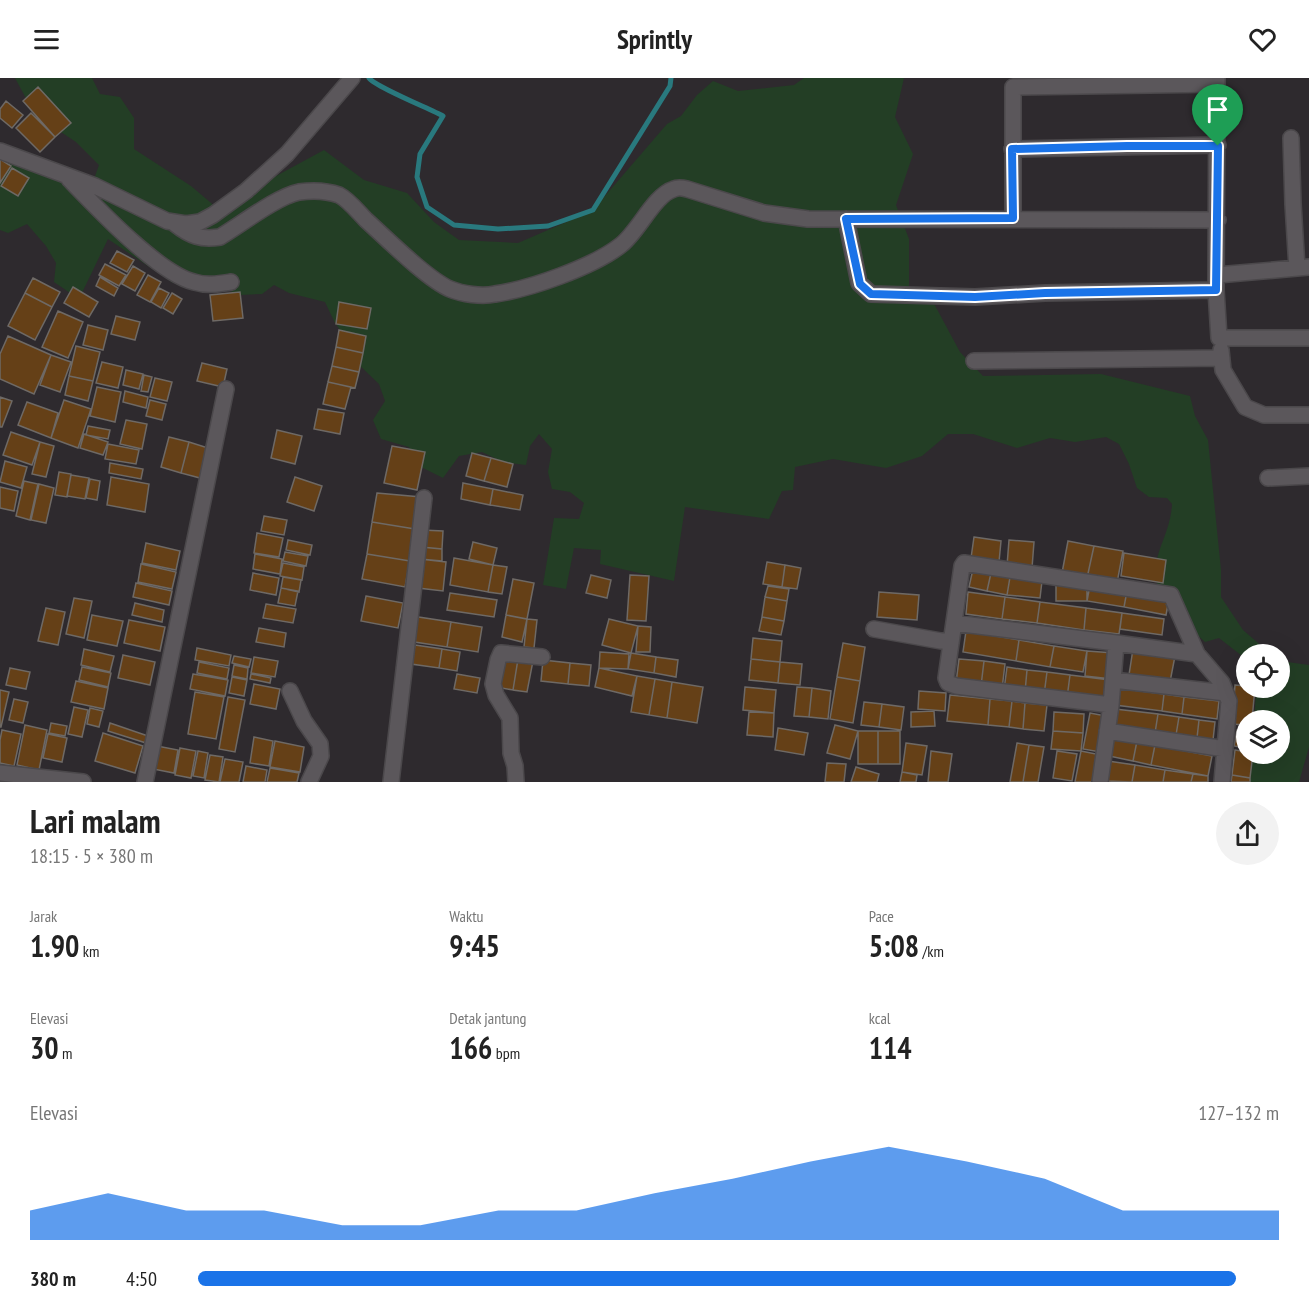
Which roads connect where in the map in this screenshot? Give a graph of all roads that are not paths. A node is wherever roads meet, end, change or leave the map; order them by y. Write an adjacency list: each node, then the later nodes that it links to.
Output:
1 (352, 79): 11 (street)
2 (1217, 81): 4 (street); 5 (street)
3 (1292, 138): 12 (street)
4 (1218, 146): 5 (street); 10 (street)
5 (1012, 149): 8 (street)
6 (0, 151): 7 (street)
7 (64, 174): 11 (street); 13 (street)
8 (1013, 218): 9 (street); 10 (street)
9 (846, 219): 11 (street); 14 (street)
10 (1218, 220): 14 (street)
11 (175, 224)
12 (1303, 267): 14 (street)
13 (231, 282)
14 (1217, 282): 15 (street)
15 (1219, 338): 16 (street); 17 (street)
16 (1309, 338)
17 (1222, 358): 18 (street); 20 (street)
18 (974, 361)
19 (226, 389): 38 (street)
20 (1309, 415)
21 (1309, 476): 22 (street)
22 (1268, 478)
23 (424, 498): 40 (street)
24 (954, 623): 26 (street); 27 (street); 28 (street)
25 (874, 629): 26 (street)
26 (950, 641): 33 (street)
27 (1116, 643): 28 (street); 30 (street)
28 (1197, 654): 32 (street)
29 (542, 657): 41 (street)
30 (1113, 680): 32 (street); 33 (street)
31 (290, 691): 39 (street)
32 (1226, 693): 35 (street)
33 (1111, 705): 34 (street)
34 (1107, 731): 35 (street); 42 (street)
35 (1225, 749): 43 (street)
36 (0, 773): 37 (street)
37 (83, 782)
38 (145, 782)
39 (309, 782)
40 (391, 782)
41 (516, 782)
42 (1100, 782)
43 (1222, 782)

